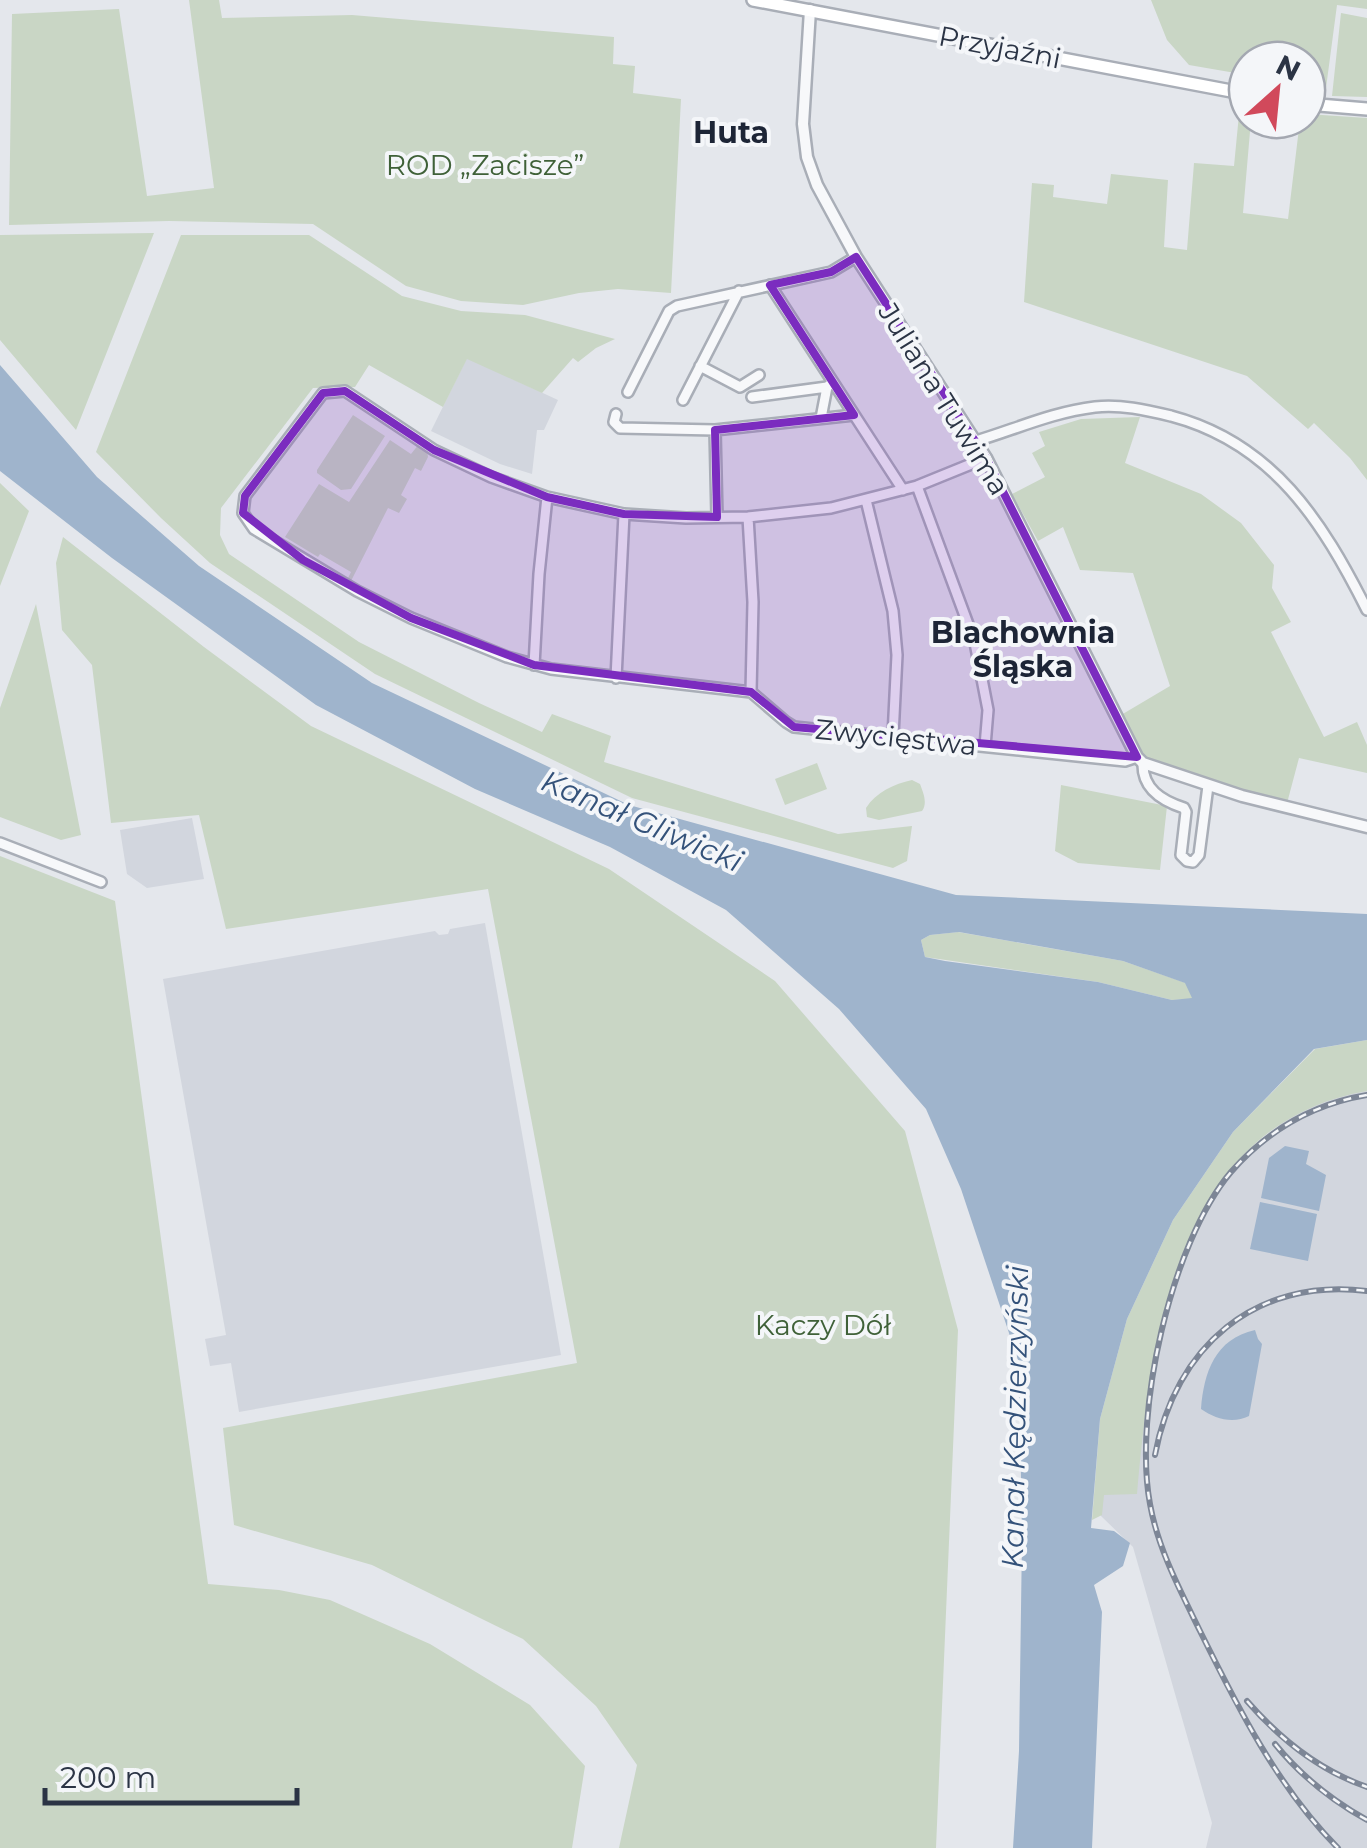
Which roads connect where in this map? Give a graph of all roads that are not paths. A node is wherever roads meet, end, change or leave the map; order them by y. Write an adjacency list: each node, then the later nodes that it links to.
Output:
1 (753, 0): 2 (main road, Przyjaźni)
2 (810, 10): 3 (main road, Przyjaźni); 6 (street, Juliana Tuwima)
3 (1227, 90)
4 (1327, 106): 5 (main road)
5 (1367, 109)
6 (856, 256): 7 (street); 19 (street, Juliana Tuwima)
7 (770, 285): 8 (street); 11 (street)
8 (739, 291): 9 (street); 12 (street)
9 (700, 366): 10 (street); 14 (street)
10 (759, 375)
11 (830, 385): 13 (street); 16 (street); 17 (street)
12 (628, 392)
13 (752, 397)
14 (683, 400)
15 (616, 414): 18 (street)
16 (854, 415): 17 (street); 22 (street)
17 (821, 418): 18 (street)
18 (715, 430): 26 (street)
19 (976, 441): 20 (street, Juliana Tuwima); 28 (street)
20 (986, 458): 21 (street); 34 (street, Juliana Tuwima)
21 (917, 486): 22 (street); 33 (street)
22 (903, 490): 24 (street)
23 (547, 496): 25 (street); 29 (street); 29 (street)
24 (866, 500): 27 (street); 32 (street)
25 (624, 514): 26 (street); 30 (street)
26 (718, 517): 27 (street)
27 (748, 517): 31 (street)
28 (1367, 610)
29 (534, 665): 30 (street)
30 (616, 678): 31 (street)
31 (750, 692): 32 (street, Zwycięstwa)
32 (892, 736): 33 (street, Zwycięstwa)
33 (985, 746): 34 (street, Zwycięstwa)
34 (1140, 760): 35 (street, Zwycięstwa); 35 (street)
35 (1208, 786): 36 (street, Zwycięstwa)
36 (1367, 827)
37 (0, 843): 38 (street)
38 (101, 882)

